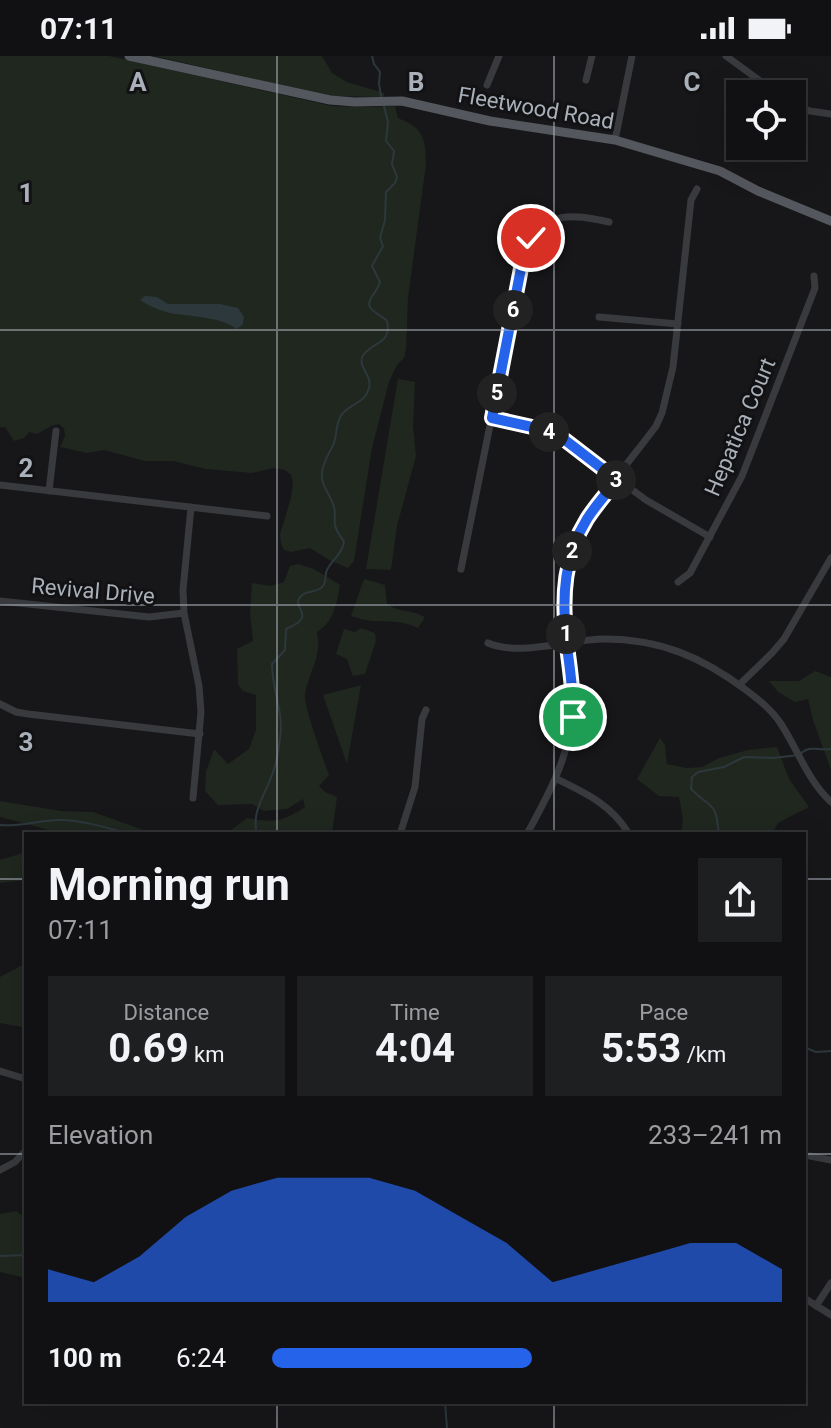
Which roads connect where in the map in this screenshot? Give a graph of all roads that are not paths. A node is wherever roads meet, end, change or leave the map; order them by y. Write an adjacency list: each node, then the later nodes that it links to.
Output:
1 (129, 56): 11 (main road, Fleetwood Road)
2 (499, 56): 8 (street)
3 (592, 56): 6 (street)
4 (632, 56): 11 (street)
5 (726, 56): 7 (street)
6 (586, 80)
7 (759, 80)
8 (487, 85)
9 (806, 109): 10 (street)
10 (831, 114)
11 (615, 140): 13 (main road, Fleetwood Road)
12 (697, 189): 17 (street)
13 (831, 221)
14 (609, 222): 18 (street)
15 (814, 276): 25 (street, Hepatica Court)
16 (599, 317): 17 (street)
17 (678, 324): 20 (street)
18 (492, 418): 20 (street); 27 (street)
19 (56, 431): 22 (street)
20 (617, 480): 25 (street); 31 (street)
21 (0, 485): 22 (street)
22 (49, 491): 23 (street)
23 (191, 507): 24 (street); 30 (street)
24 (267, 516)
25 (710, 537): 28 (street, Hepatica Court)
26 (831, 558): 33 (street)
27 (461, 569)
28 (678, 582)
29 (0, 601): 30 (street, Revival Drive)
30 (184, 613): 36 (street)
31 (567, 642): 32 (street); 33 (street); 37 (street)
32 (488, 643)
33 (739, 685): 39 (street)
34 (0, 704): 36 (street)
35 (426, 710): 40 (street)
36 (200, 734): 38 (street)
37 (557, 779): 41 (street); 42 (street)
38 (193, 798)
39 (831, 802)
40 (401, 832)
41 (528, 832)
42 (628, 832)
43 (0, 1071): 44 (street)
44 (24, 1078)
45 (24, 1152): 48 (street)
46 (810, 1156): 47 (street)
47 (831, 1160)
48 (0, 1170)
49 (831, 1283): 51 (street)
50 (806, 1299): 51 (street)
51 (816, 1306): 52 (street)
52 (831, 1315)

